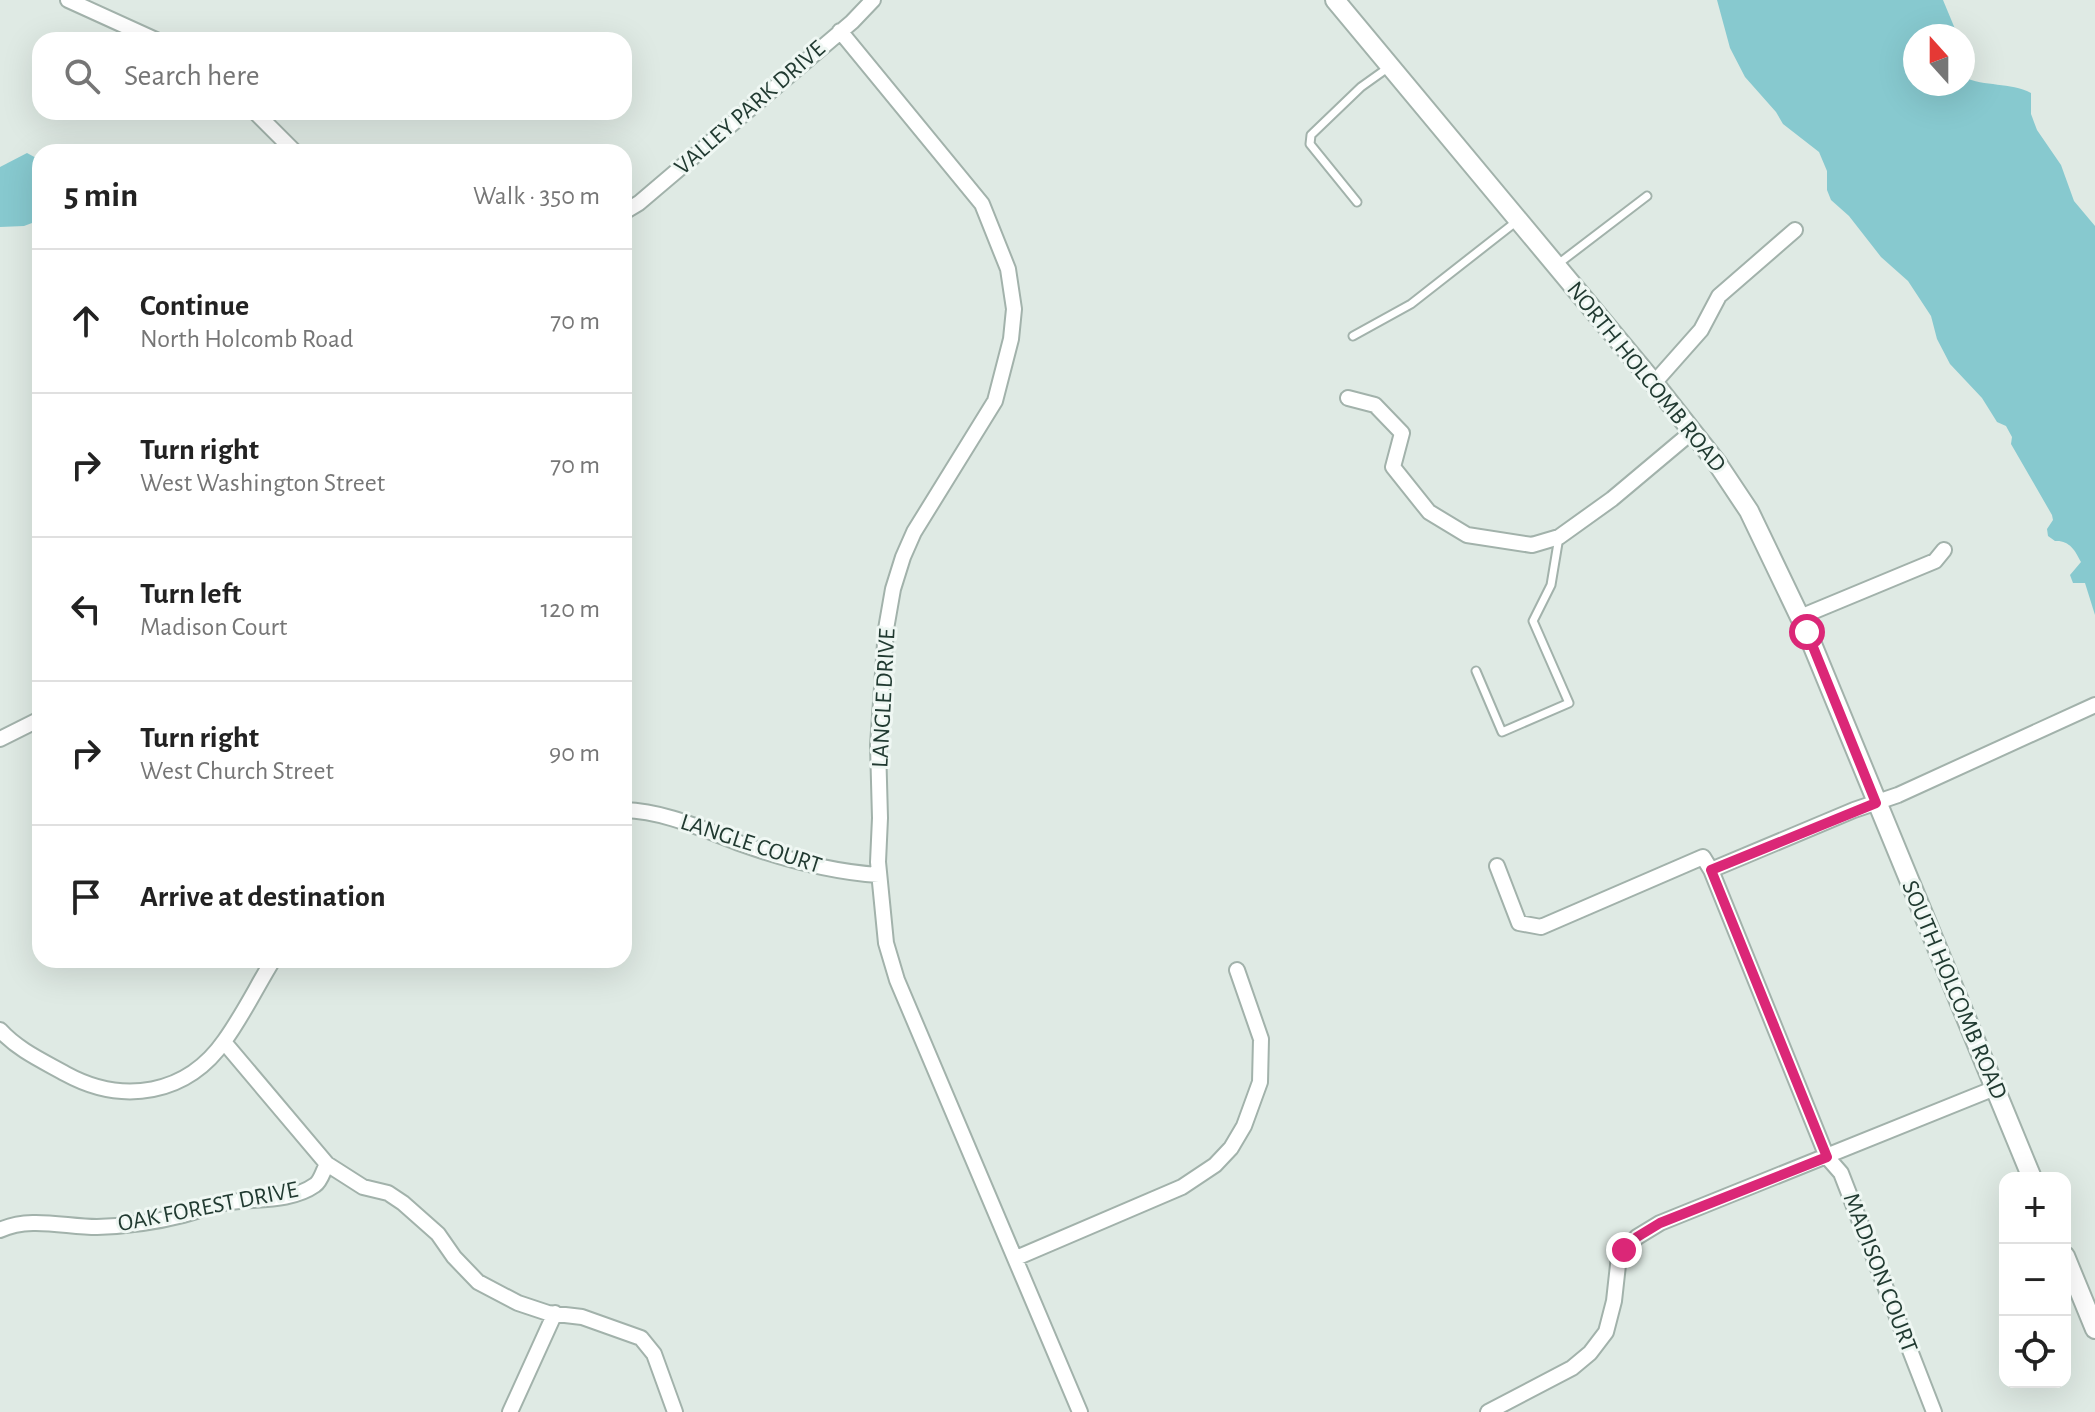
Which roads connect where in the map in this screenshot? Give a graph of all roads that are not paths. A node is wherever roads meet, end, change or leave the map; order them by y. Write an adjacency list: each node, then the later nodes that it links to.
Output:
1 (68, 0): 5 (street)
2 (873, 0): 4 (street, VALLEY PARK DRIVE)
3 (1335, 0): 6 (street, NORTH HOLCOMB ROAD)
4 (840, 31): 11 (street, VALLEY PARK DRIVE); 30 (street, LANGLE DRIVE)
5 (138, 32)
6 (1390, 65): 10 (lane); 12 (street, NORTH HOLCOMB ROAD)
7 (263, 120): 8 (street)
8 (287, 144)
9 (1647, 196): 14 (lane)
10 (1357, 202)
11 (632, 207)
12 (1519, 220): 14 (street, NORTH HOLCOMB ROAD); 15 (lane)
13 (1795, 230): 16 (street)
14 (1556, 265): 16 (street, NORTH HOLCOMB ROAD)
15 (1353, 336)
16 (1654, 383): 18 (street, NORTH HOLCOMB ROAD)
17 (1348, 398): 19 (street)
18 (1693, 431): 19 (street); 21 (street, NORTH HOLCOMB ROAD)
19 (1559, 537): 22 (lane)
20 (1944, 550): 21 (street)
21 (1800, 617): 26 (street, NORTH HOLCOMB ROAD)
22 (1476, 671)
23 (2095, 705): 26 (street)
24 (32, 723): 25 (street)
25 (0, 739)
26 (1876, 803): 29 (street); 35 (street, SOUTH HOLCOMB ROAD)
27 (632, 810): 30 (street, LANGLE COURT)
28 (1497, 866): 29 (street)
29 (1711, 870): 36 (street, MADISON COURT)
30 (879, 875): 40 (street, LANGLE DRIVE)
31 (268, 968): 34 (street)
32 (1237, 970): 40 (street)
33 (0, 1030): 34 (street)
34 (224, 1042): 37 (street)
35 (1995, 1088): 36 (street); 38 (street, SOUTH HOLCOMB ROAD)
36 (1827, 1157): 47 (street); 48 (street, MADISON COURT)
37 (327, 1164): 39 (street, OAK FOREST DRIVE); 42 (street, OAK FOREST DRIVE)
38 (2030, 1172)
39 (0, 1230)
40 (1016, 1258): 46 (street, LANGLE DRIVE)
41 (2071, 1271): 43 (street)
42 (555, 1313): 44 (street); 45 (street, OAK FOREST DRIVE)
43 (2095, 1329)
44 (510, 1412)
45 (675, 1412)
46 (1080, 1412)
47 (1488, 1412)
48 (1934, 1412)

